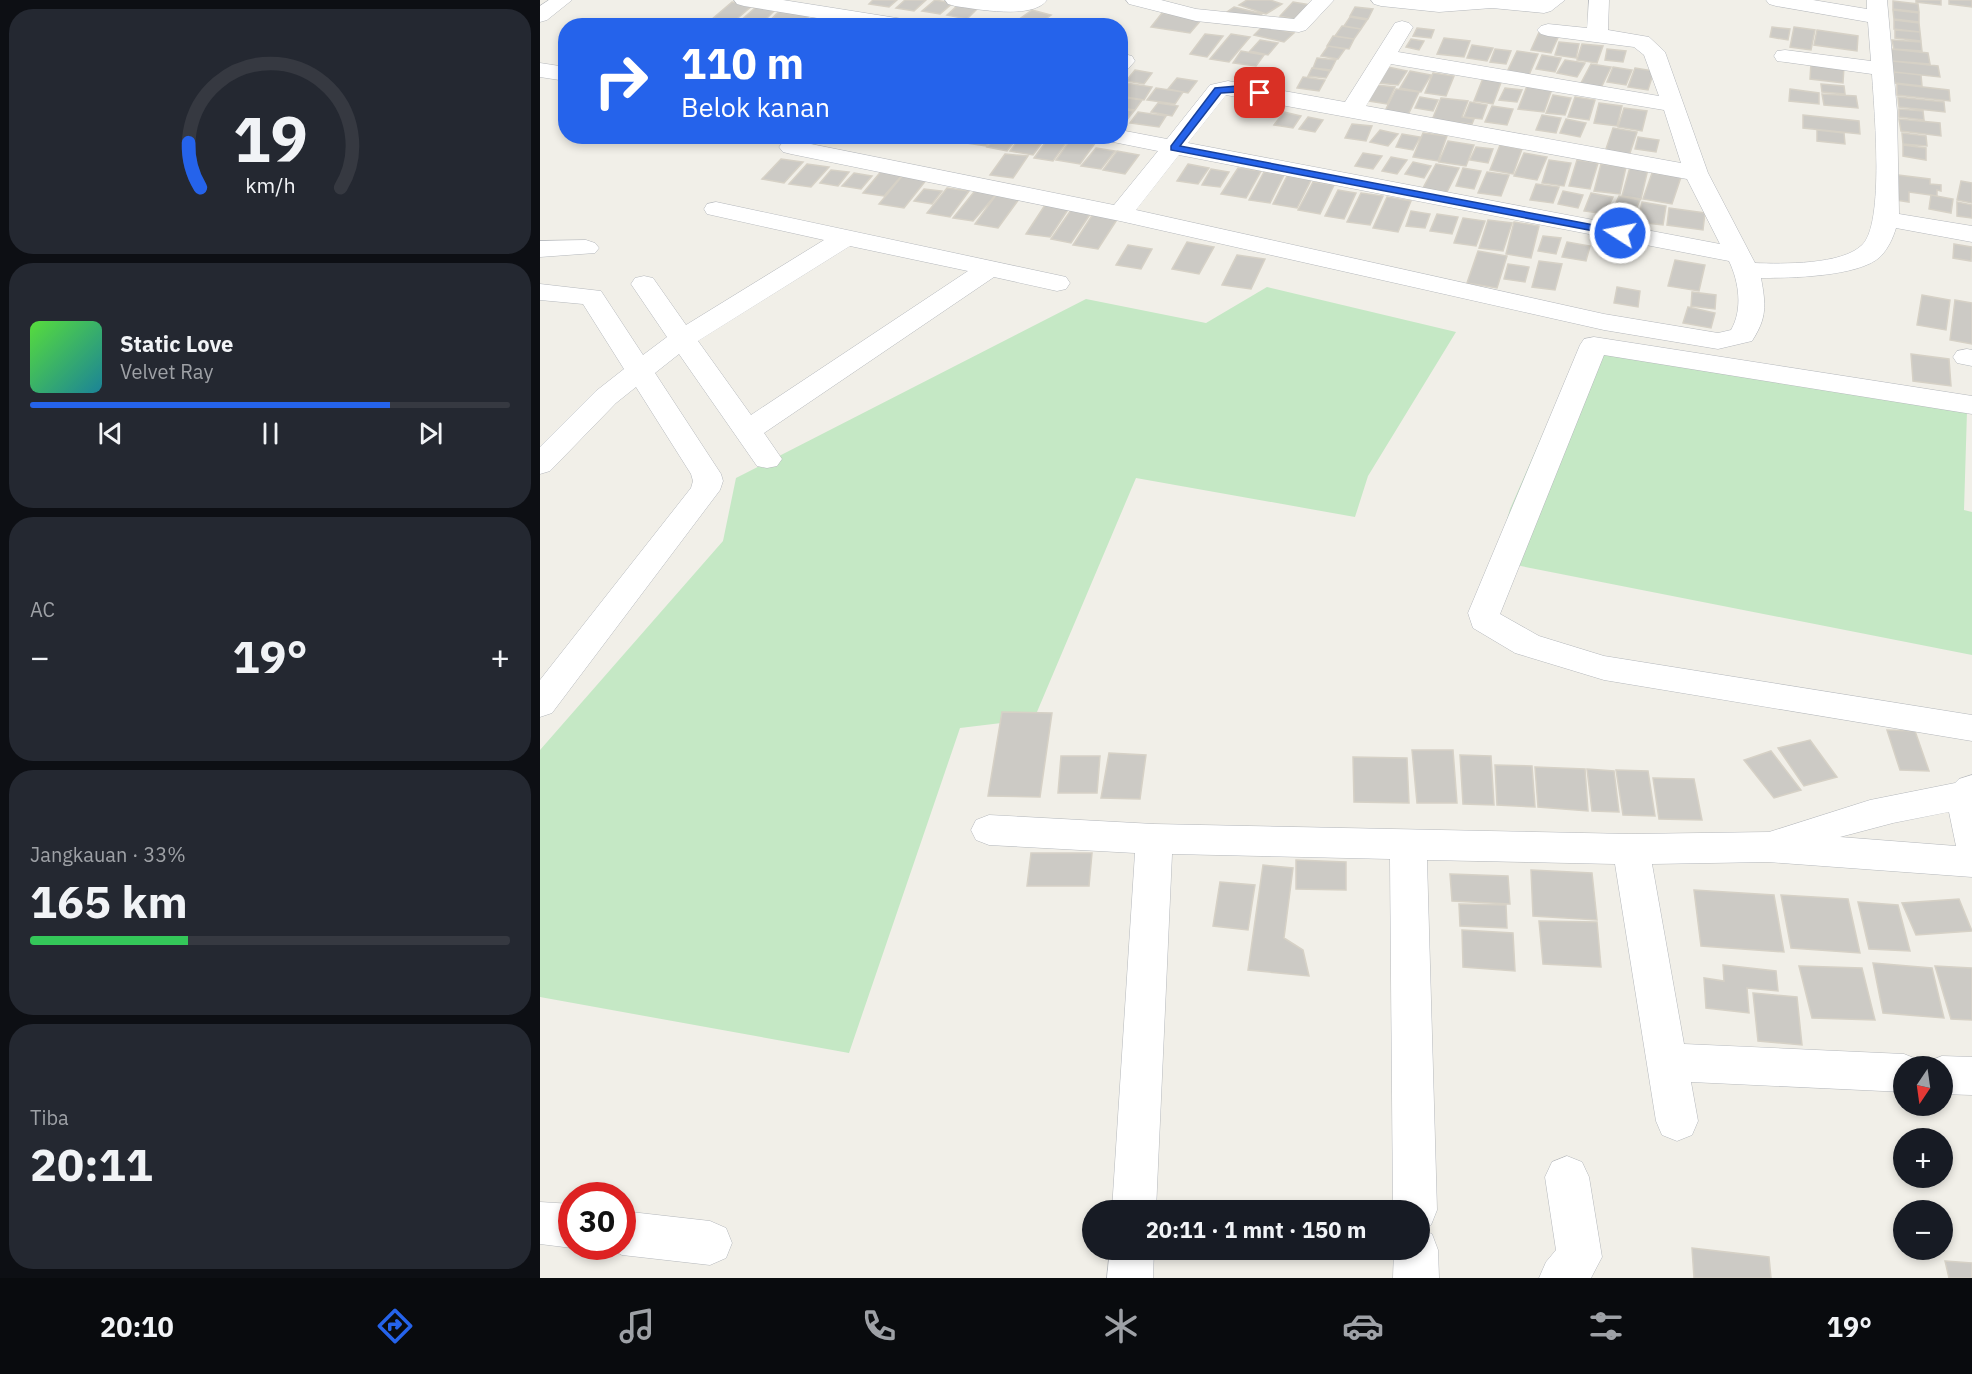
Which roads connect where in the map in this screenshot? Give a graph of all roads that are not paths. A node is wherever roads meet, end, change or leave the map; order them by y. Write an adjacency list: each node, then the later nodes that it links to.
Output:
1 (562, 0): 12 (street)
2 (744, 0): 13 (street)
3 (955, 0): 4 (street)
4 (1037, 0)
5 (1136, 0): 6 (street)
6 (1324, 0)
7 (1381, 0): 8 (street)
8 (1555, 0)
9 (1599, 0): 16 (street)
10 (1776, 0): 11 (street)
11 (1878, 8): 19 (street)
12 (540, 16)
13 (829, 18)
14 (1402, 27): 17 (street)
15 (1548, 30): 16 (street)
16 (1597, 35): 22 (street)
17 (1384, 56): 22 (street); 23 (street)
18 (1785, 56): 19 (street)
19 (1883, 69): 30 (street)
20 (540, 70): 21 (street)
21 (558, 73)
22 (1674, 105): 27 (street)
23 (1352, 110): 26 (street); 27 (street)
24 (1128, 138): 26 (street)
25 (791, 147): 29 (street)
26 (1174, 148): 29 (street); 35 (street)
27 (1696, 173): 35 (street)
28 (716, 209): 32 (street)
29 (1120, 214): 35 (street)
30 (1886, 219): 31 (street); 35 (street)
31 (1972, 234)
32 (846, 237): 36 (street); 40 (street)
33 (586, 248): 34 (street)
34 (540, 249)
35 (1741, 262)
36 (990, 268): 37 (street); 43 (street)
37 (1057, 283)
38 (644, 284): 40 (street)
39 (540, 292): 41 (street)
40 (678, 342): 41 (street); 43 (street)
41 (643, 367): 45 (street); 46 (street)
42 (1972, 405): 47 (street)
43 (747, 431): 44 (street)
44 (767, 459)
45 (540, 464)
46 (540, 704)
47 (1972, 728)
48 (1969, 792): 51 (street); 53 (street)
49 (989, 830): 50 (street)
50 (1154, 839): 52 (street); 62 (street)
51 (1972, 841)
52 (1408, 843): 54 (street); 63 (street)
53 (1768, 847): 54 (street); 55 (street)
54 (1631, 849): 56 (street)
55 (1972, 862)
56 (1668, 1062): 57 (street); 60 (street)
57 (1893, 1072)
58 (1953, 1075): 59 (street)
59 (1972, 1076)
60 (1677, 1121)
61 (1568, 1177): 72 (street)
62 (1135, 1200)
63 (1415, 1200)
64 (540, 1223): 65 (street)
65 (558, 1225)
66 (636, 1235): 67 (street)
67 (710, 1243)
68 (1131, 1260): 70 (street)
69 (1416, 1260): 71 (street)
70 (1130, 1278)
71 (1416, 1278)
72 (1562, 1278)

